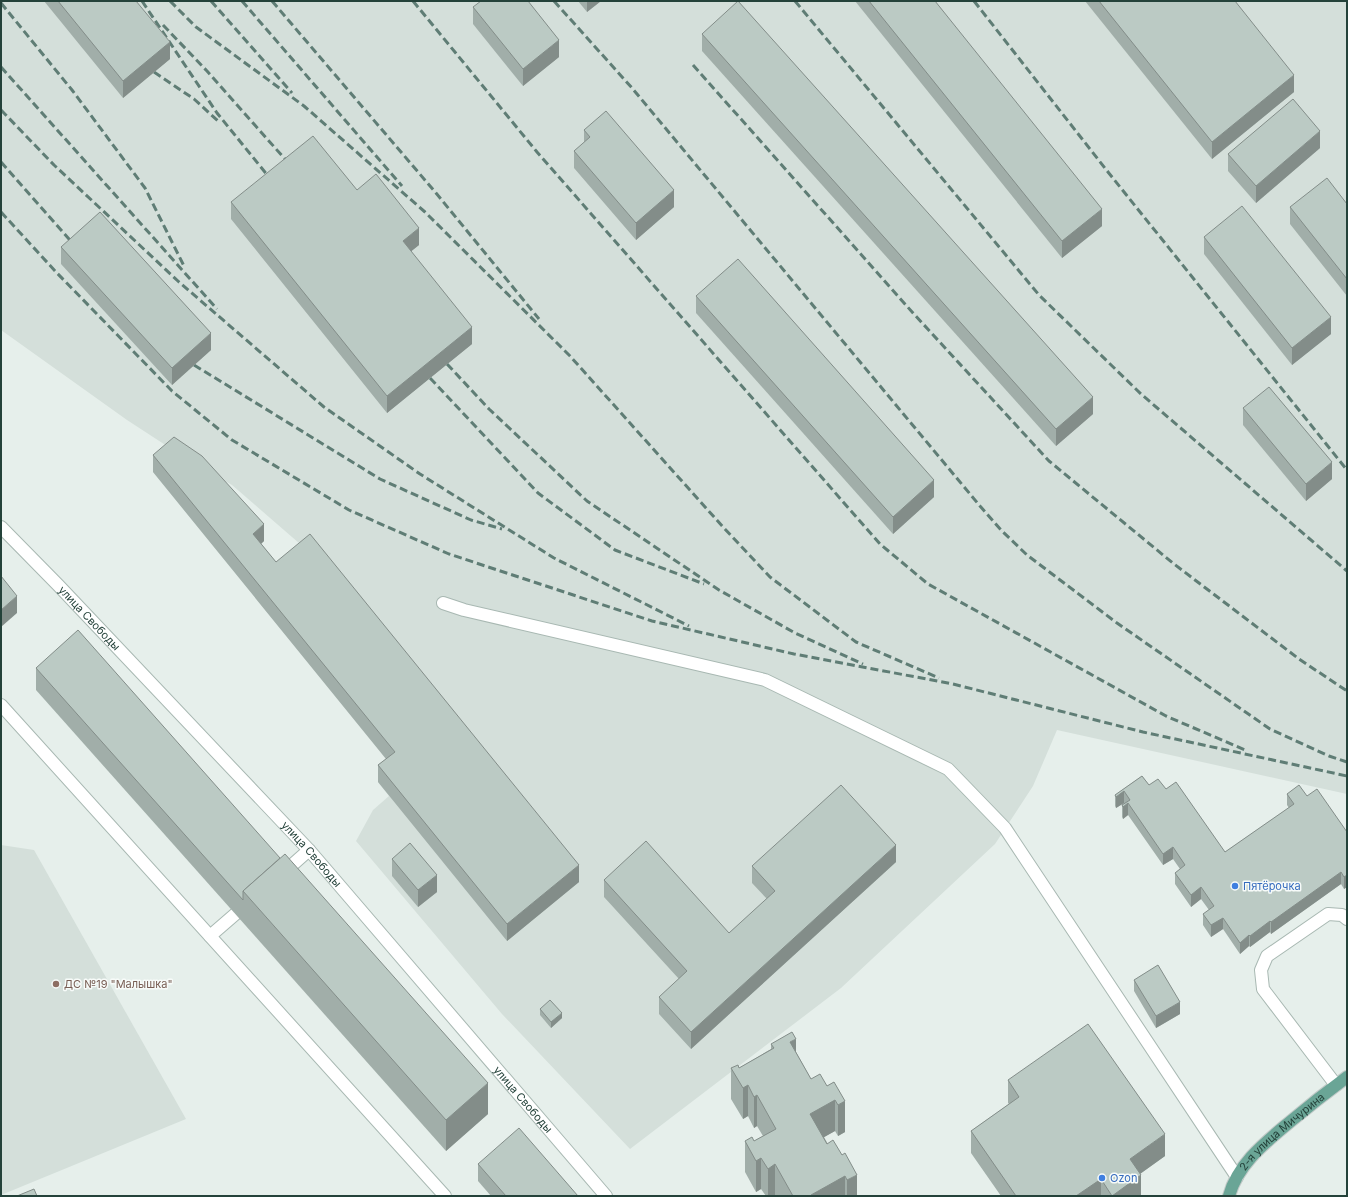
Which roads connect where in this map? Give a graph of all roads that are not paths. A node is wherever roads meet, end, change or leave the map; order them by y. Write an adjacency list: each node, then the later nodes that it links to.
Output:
1 (1, 527): 4 (street, улица Свободы)
2 (443, 603): 11 (street)
3 (1, 704): 8 (street)
4 (309, 850): 5 (street); 13 (street, улица Свободы)
5 (274, 881)
6 (257, 896): 8 (street)
7 (1347, 919): 10 (street)
8 (210, 936): 12 (street)
9 (1347, 1077): 10 (main road, 2-я улица Мичурина)
10 (1336, 1085): 11 (main road, 2-я улица Мичурина)
11 (1237, 1177): 14 (main road, 2-я улица Мичурина)
12 (445, 1196)
13 (606, 1196)
14 (1229, 1196)

